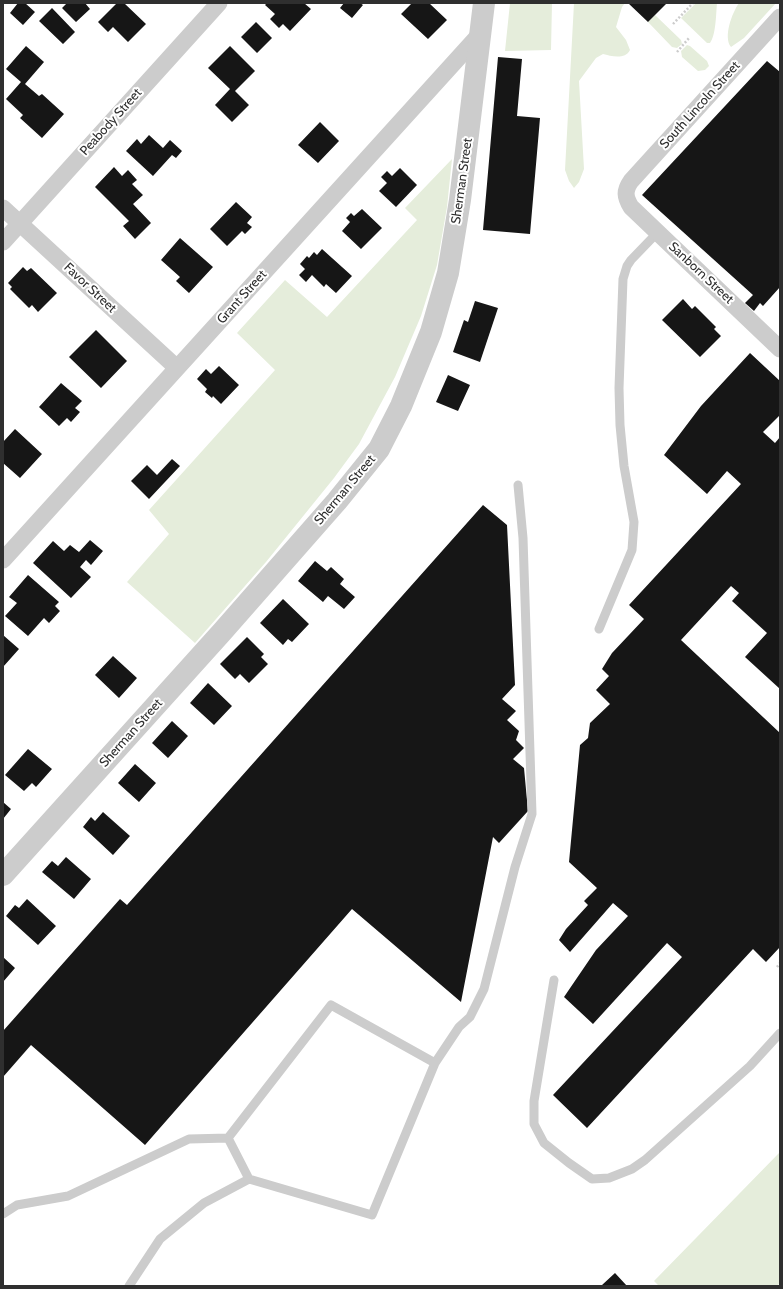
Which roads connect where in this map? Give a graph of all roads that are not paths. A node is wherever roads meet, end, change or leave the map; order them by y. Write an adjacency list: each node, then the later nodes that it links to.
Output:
1 (219, 3): 7 (street, Peabody Street)
2 (484, 3): 4 (street, Sherman Street)
3 (780, 18): 5 (street, South Lincoln Street)
4 (480, 34): 11 (street, Grant Street); 15 (street, Sherman Street)
5 (625, 194): 8 (street, Sanborn Street)
6 (3, 208): 7 (street, Favor Street)
7 (20, 223): 9 (street, Peabody Street); 11 (street, Favor Street)
8 (658, 232): 10 (street, Sanborn Street); 14 (lane)
9 (3, 242)
10 (780, 349)
11 (177, 368): 13 (street, Grant Street)
12 (518, 485): 18 (lane)
13 (3, 560)
14 (599, 629)
15 (3, 875)
16 (554, 980): 17 (lane)
17 (780, 1033)
18 (435, 1063): 19 (lane); 20 (lane)
19 (228, 1138): 20 (lane); 21 (lane)
20 (249, 1179): 22 (lane)
21 (3, 1214)
22 (129, 1286)

